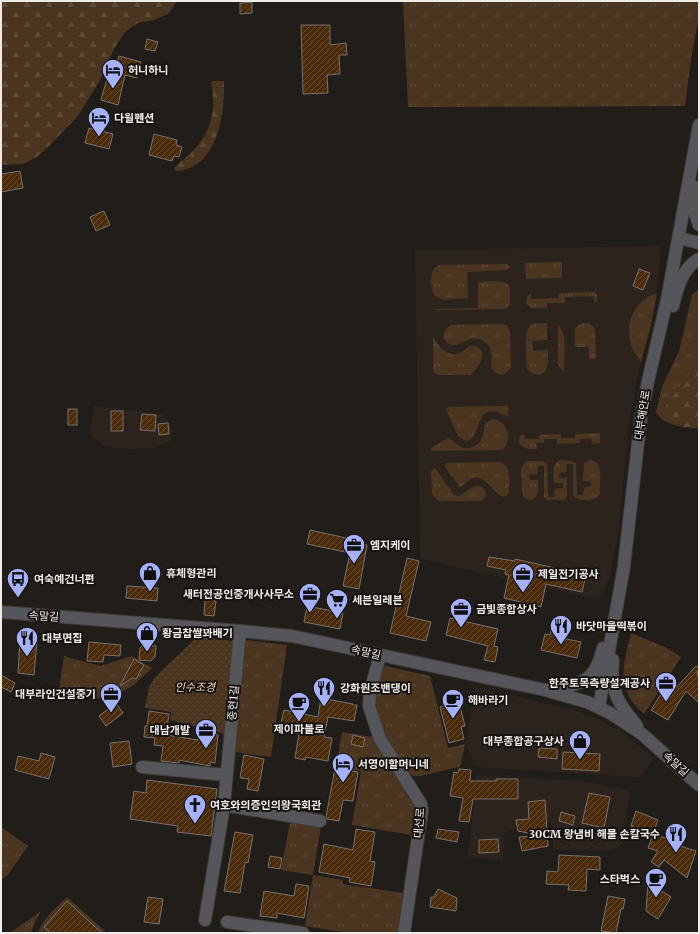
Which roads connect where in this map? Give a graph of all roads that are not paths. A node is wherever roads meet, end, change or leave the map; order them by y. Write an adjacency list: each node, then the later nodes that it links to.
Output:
1 (699, 125): 2 (street, 대부해안로)
2 (692, 161): 3 (street); 4 (street, 대부해안로)
3 (699, 225)
4 (679, 238): 5 (street); 7 (street, 대부해안로)
5 (699, 243)
6 (699, 259): 7 (street)
7 (648, 380): 8 (street, 대부해안로)
8 (624, 566): 9 (street, 대부해안로); 15 (street)
9 (620, 590): 13 (street); 14 (street, 대부해안로)
10 (1, 612): 11 (street, 속말길)
11 (240, 631): 12 (street, 속말길); 17 (street, 종현1길)
12 (380, 655): 13 (street, 속말길); 24 (street, 대선로)
13 (545, 690): 14 (street, 속말길)
14 (599, 707): 15 (street, 속말길)
15 (642, 734): 18 (street, 속말길)
16 (142, 767): 17 (street)
17 (226, 775): 19 (street, 종현1길)
18 (699, 785)
19 (224, 805): 20 (street); 21 (street, 종현1길)
20 (320, 821)
21 (205, 920)
22 (227, 922): 23 (street)
23 (303, 933)
24 (404, 933)

